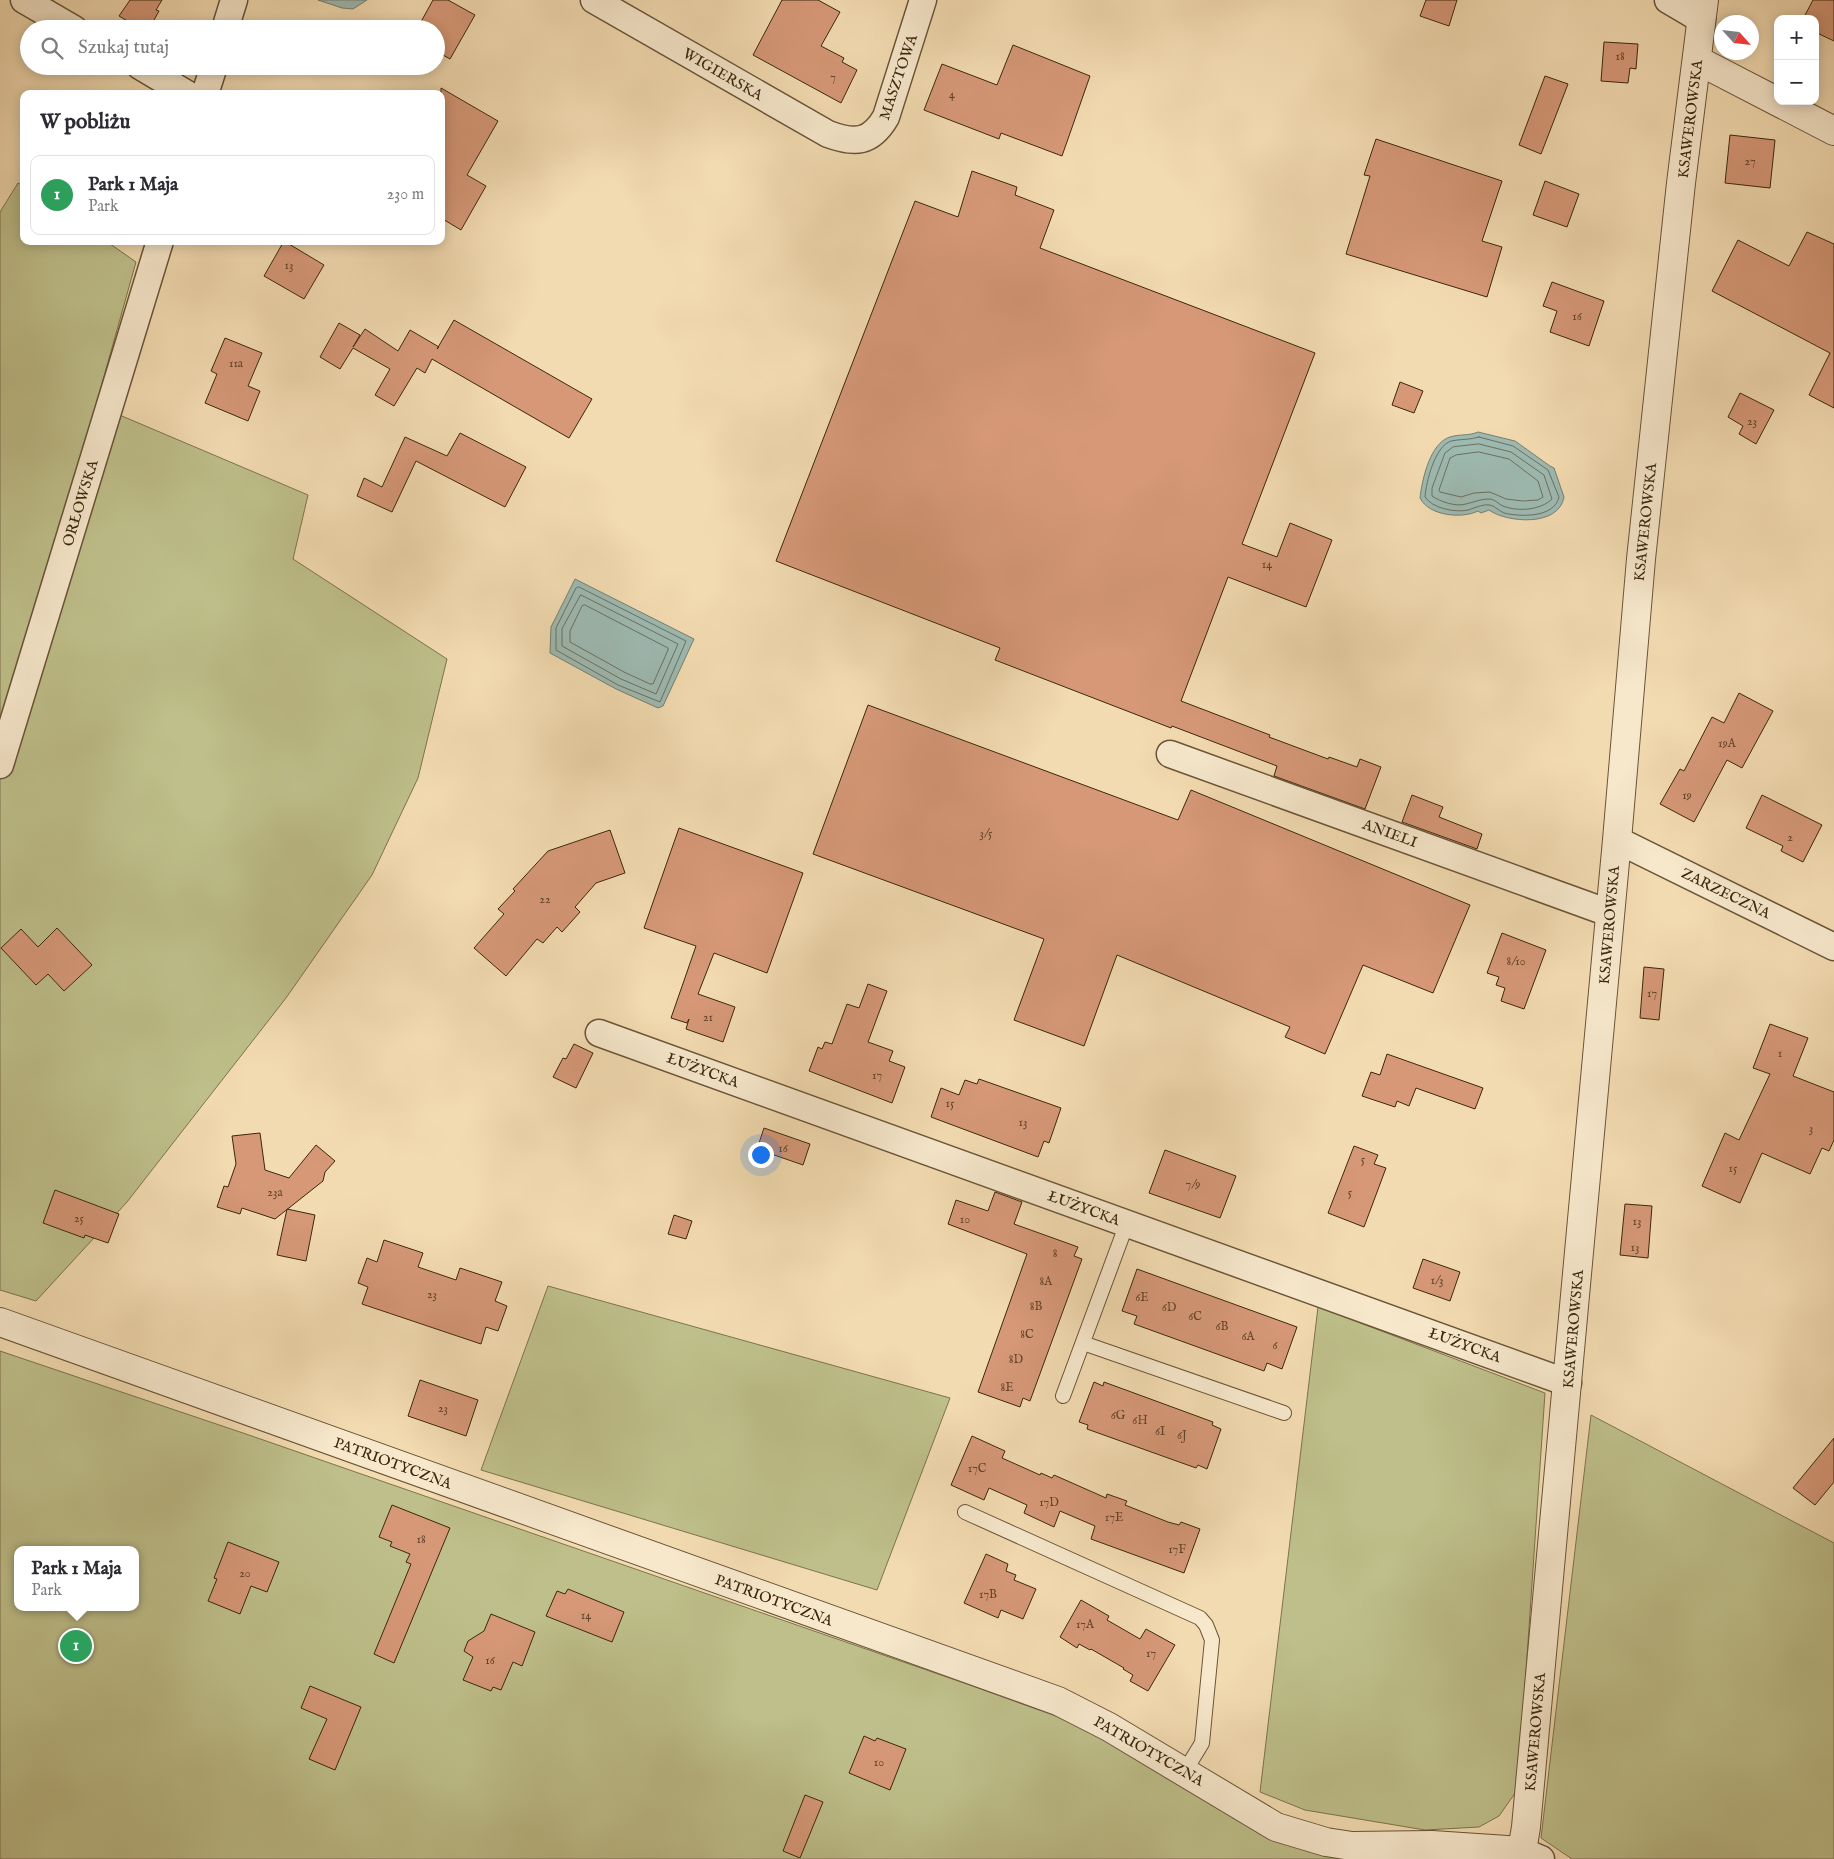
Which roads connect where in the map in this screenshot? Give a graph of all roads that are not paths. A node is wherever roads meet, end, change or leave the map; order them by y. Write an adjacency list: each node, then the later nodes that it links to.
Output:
1 (24, 0): 7 (street)
2 (234, 0): 8 (street)
3 (594, 0): 15 (street, WIGIERSKA)
4 (924, 0): 15 (street, MASZTOWA)
5 (1668, 0): 6 (street)
6 (1703, 10): 9 (street, KSAWEROWSKA)
7 (58, 20)
8 (228, 20)
9 (1698, 60): 14 (street); 19 (street, KSAWEROWSKA)
10 (155, 75): 12 (street)
11 (211, 75): 13 (street)
12 (181, 90)
13 (206, 90)
14 (1834, 131)
15 (856, 141)
16 (159, 245): 18 (street, ORŁOWSKA)
17 (1170, 754): 20 (street, ANIELI)
18 (0, 765)
19 (1617, 840): 20 (street, KSAWEROWSKA); 21 (street, ZARZECZNA)
20 (1609, 913): 26 (street, KSAWEROWSKA)
21 (1834, 947)
22 (599, 1033): 23 (street, ŁUŻYCKA)
23 (1126, 1223): 25 (lane); 26 (street, ŁUŻYCKA)
24 (0, 1322): 30 (street, PATRIOTYCZNA)
25 (1083, 1343): 27 (lane); 28 (lane)
26 (1568, 1383): 31 (street, KSAWEROWSKA)
27 (1063, 1396)
28 (1284, 1413)
29 (965, 1512): 30 (lane)
30 (1185, 1771): 31 (street, PATRIOTYCZNA)
31 (1536, 1857)

